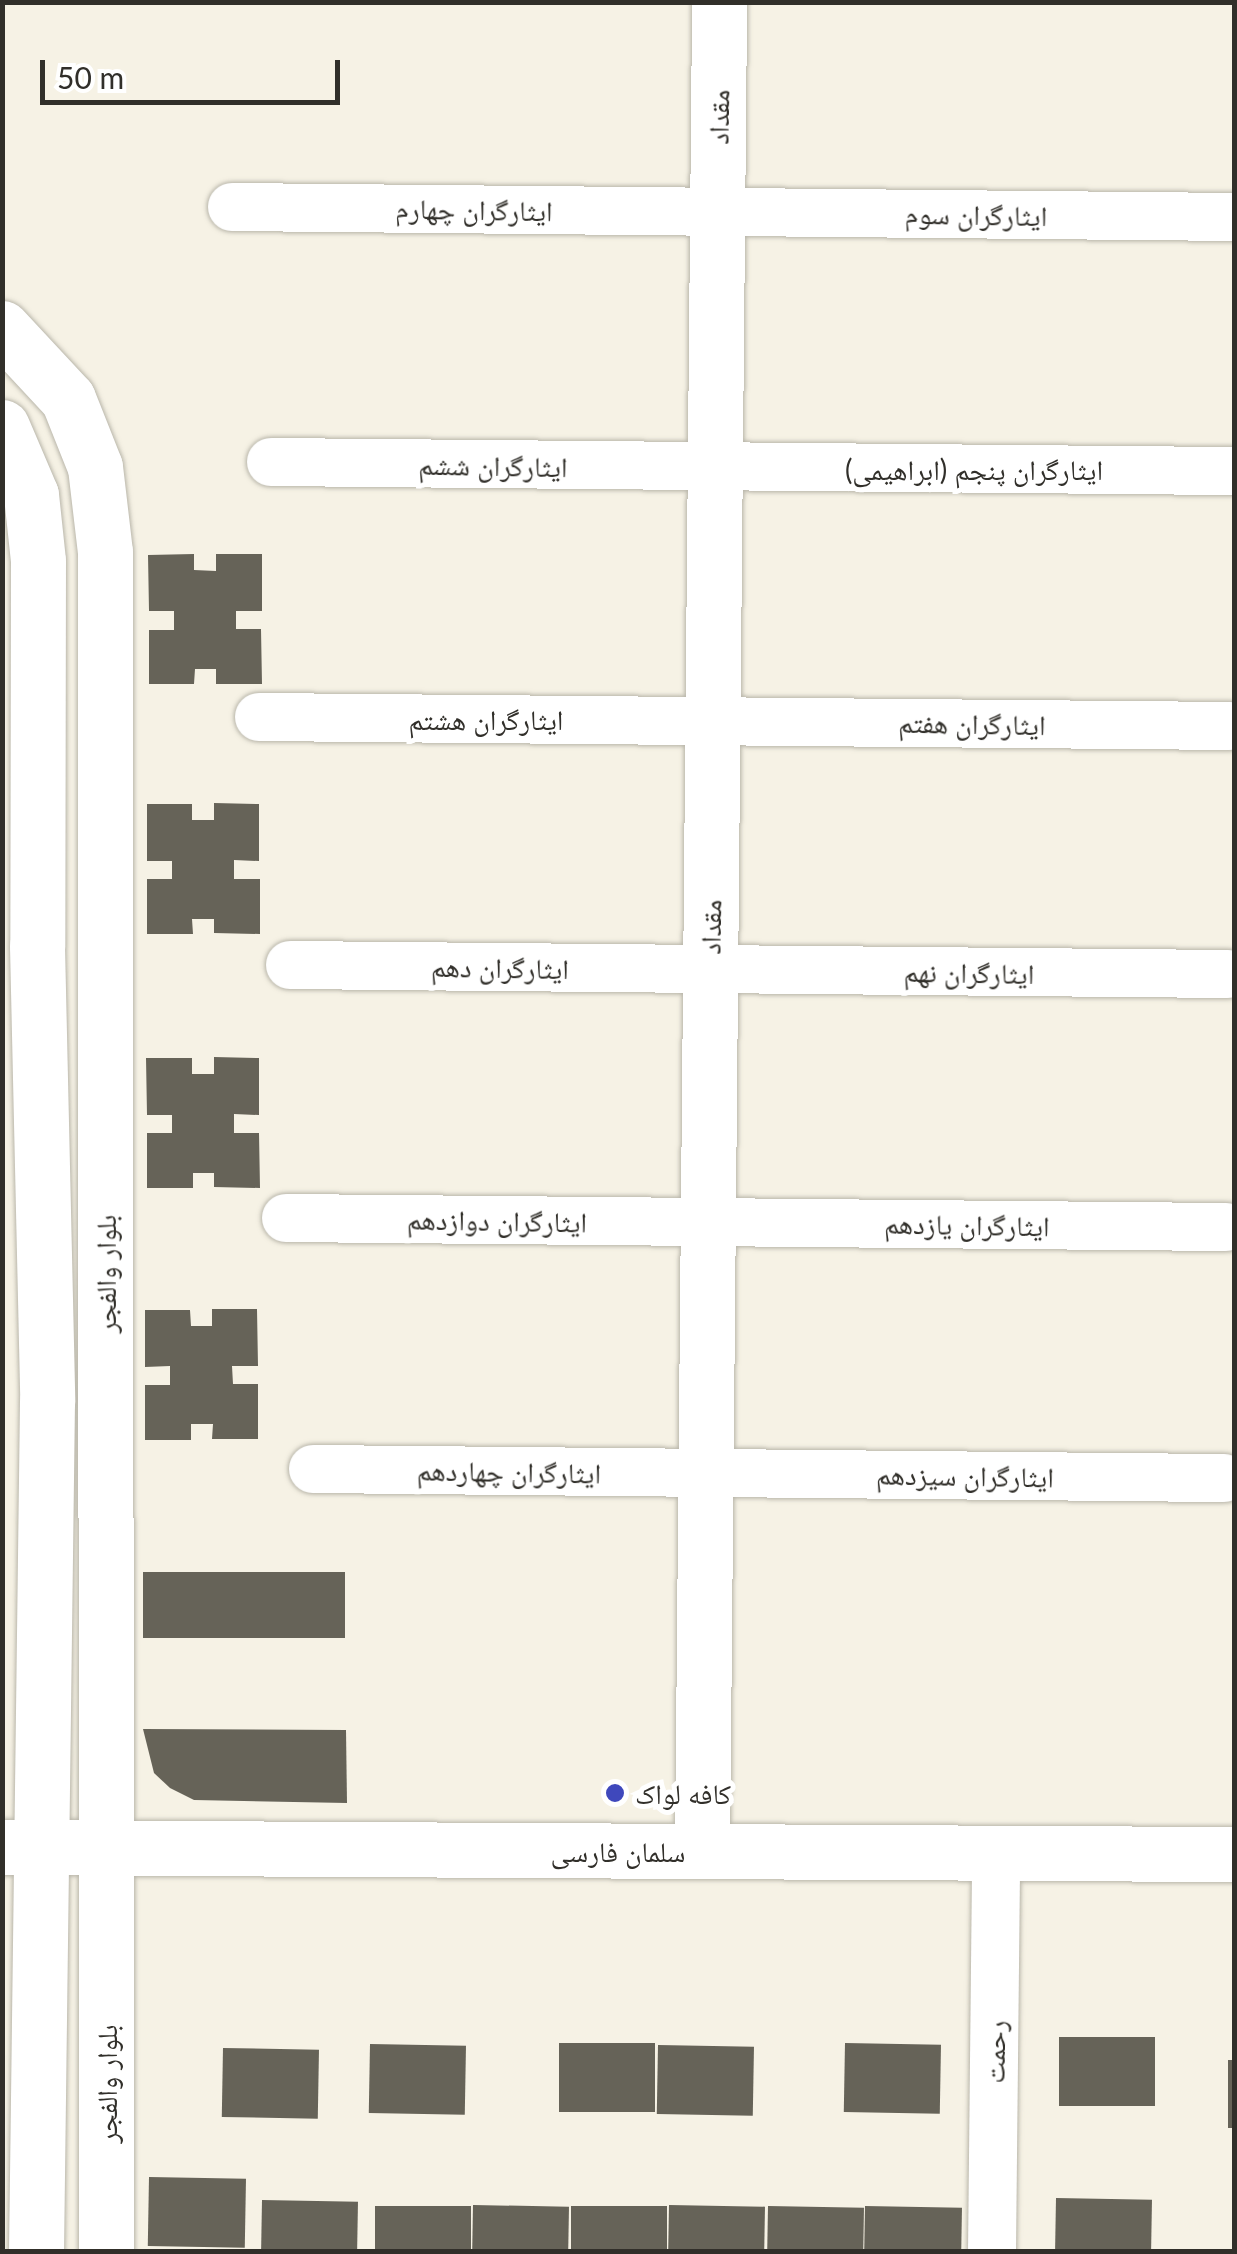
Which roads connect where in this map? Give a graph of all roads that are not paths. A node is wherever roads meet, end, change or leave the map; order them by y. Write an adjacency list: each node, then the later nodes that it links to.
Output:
1 (719, 2): 3 (main road, مقداد)
2 (232, 207): 3 (street, ایثارگران چهارم)
3 (717, 212): 4 (street, ایثارگران سوم); 8 (main road, مقداد)
4 (1234, 216)
5 (2, 328): 25 (main road, بلوار والفجر)
6 (2, 427): 13 (main road)
7 (271, 462): 8 (street, ایثارگران ششم)
8 (715, 467): 9 (street, ایثارگران پنجم (ابراهیمی)); 11 (main road, مقداد)
9 (1233, 471)
10 (259, 717): 11 (street, ایثارگران هشتم)
11 (713, 721): 12 (street, ایثارگران هفتم); 15 (main road, مقداد)
12 (1230, 726)
13 (20, 946): 23 (main road)
14 (290, 965): 15 (street, ایثارگران دهم)
15 (710, 969): 16 (street, ایثارگران نهم); 18 (main road, مقداد)
16 (1228, 974)
17 (286, 1218): 18 (street, ایثارگران دوازدهم)
18 (708, 1222): 19 (street, ایثارگران یازدهم); 21 (main road, مقداد)
19 (1226, 1227)
20 (313, 1469): 21 (street, ایثارگران چهاردهم)
21 (706, 1472): 22 (street, ایثارگران سیزدهم); 24 (main road, مقداد)
22 (1224, 1478)
23 (20, 1847): 25 (main road, سلمان فارسی); 28 (main road)
24 (702, 1850): 25 (main road, سلمان فارسی); 26 (main road, سلمان فارسی)
25 (105, 1851): 29 (main road, بلوار والفجر)
26 (996, 1852): 27 (main road, سلمان فارسی); 30 (street, رحمت)
27 (1234, 1854)
28 (36, 2252)
29 (106, 2252)
30 (992, 2252)

